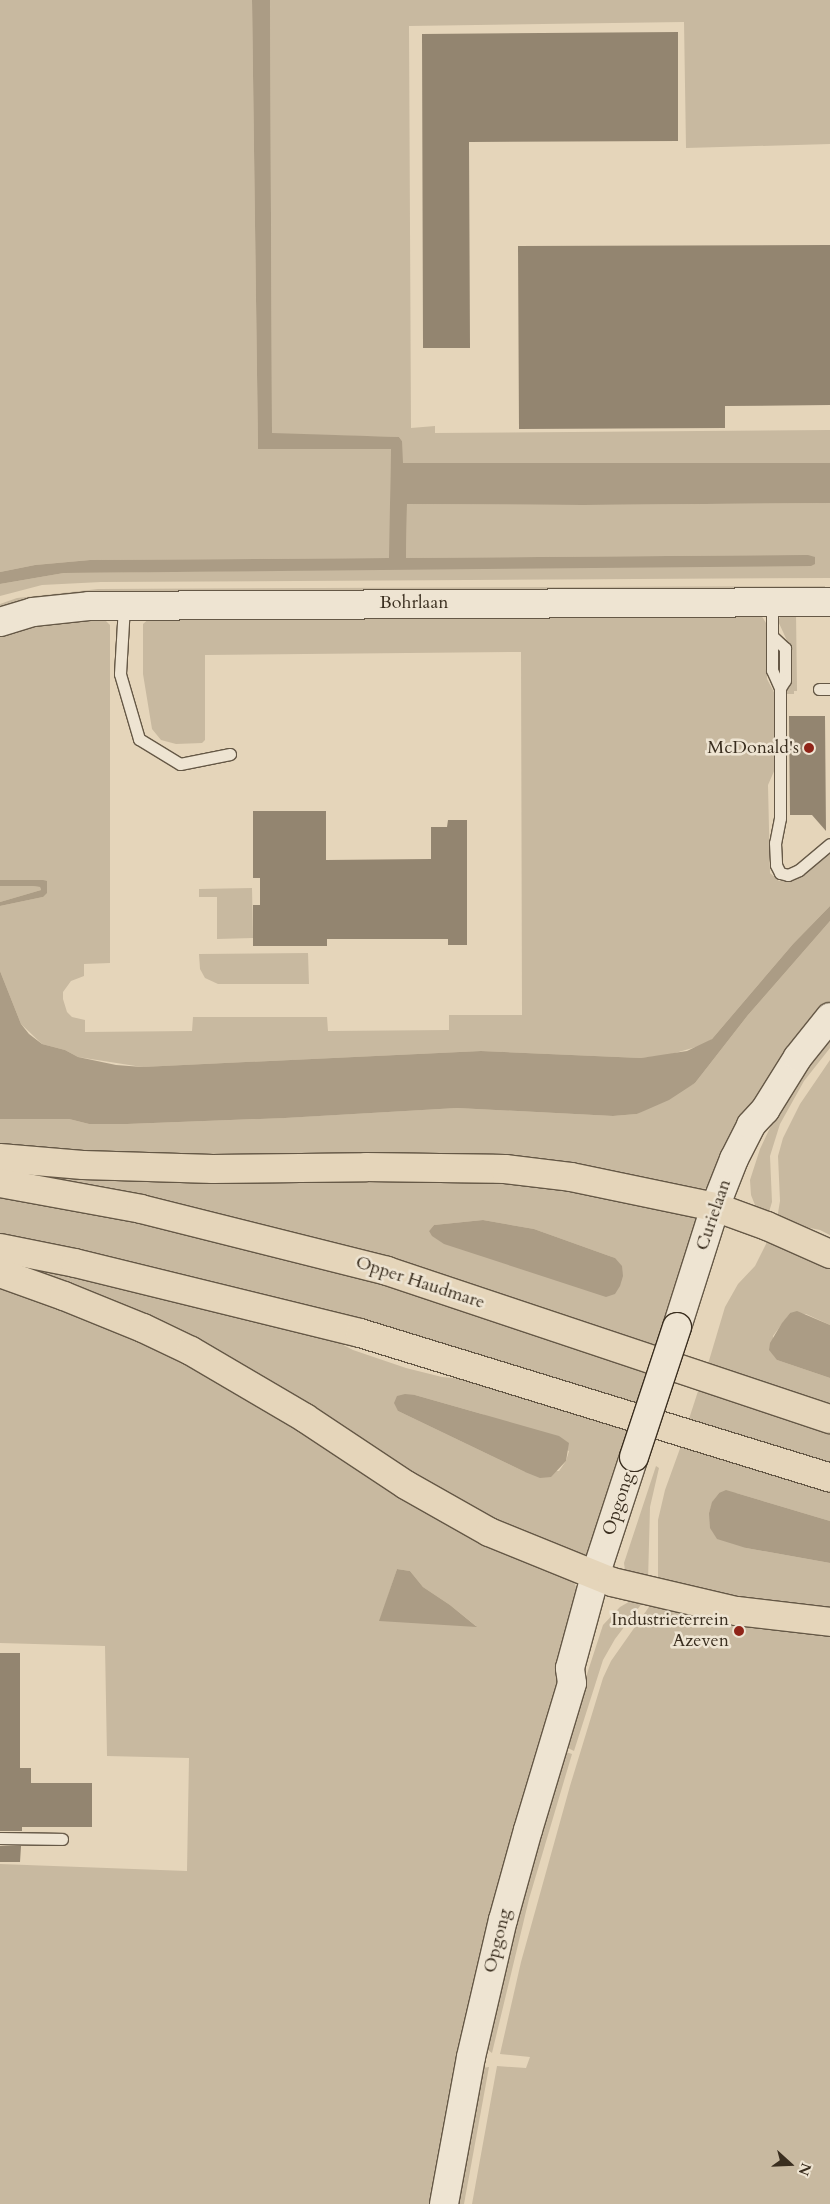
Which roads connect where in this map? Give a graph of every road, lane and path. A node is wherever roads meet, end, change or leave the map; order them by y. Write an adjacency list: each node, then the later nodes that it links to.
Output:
1 (772, 602): 2 (main road, Bohrlaan); 3 (main road, Bohrlaan); 6 (lane)
2 (830, 602)
3 (124, 606): 4 (main road, Bohrlaan); 5 (lane)
4 (0, 622)
5 (230, 754)
6 (830, 844)
7 (830, 1017): 10 (main road, Curielaan)
8 (0, 1158): 10 (highway)
9 (0, 1183): 15 (highway, Opper Haudmare)
10 (724, 1210): 12 (highway); 14 (main road, Curielaan)
11 (0, 1248): 16 (highway)
12 (830, 1254)
13 (0, 1273): 17 (highway)
14 (685, 1330): 17 (main road, Opgong, bridge)
15 (830, 1419)
16 (830, 1478)
17 (604, 1579): 18 (highway); 21 (main road, Opgong)
18 (830, 1622)
19 (0, 1838): 20 (lane)
20 (62, 1839)
21 (444, 2204)

